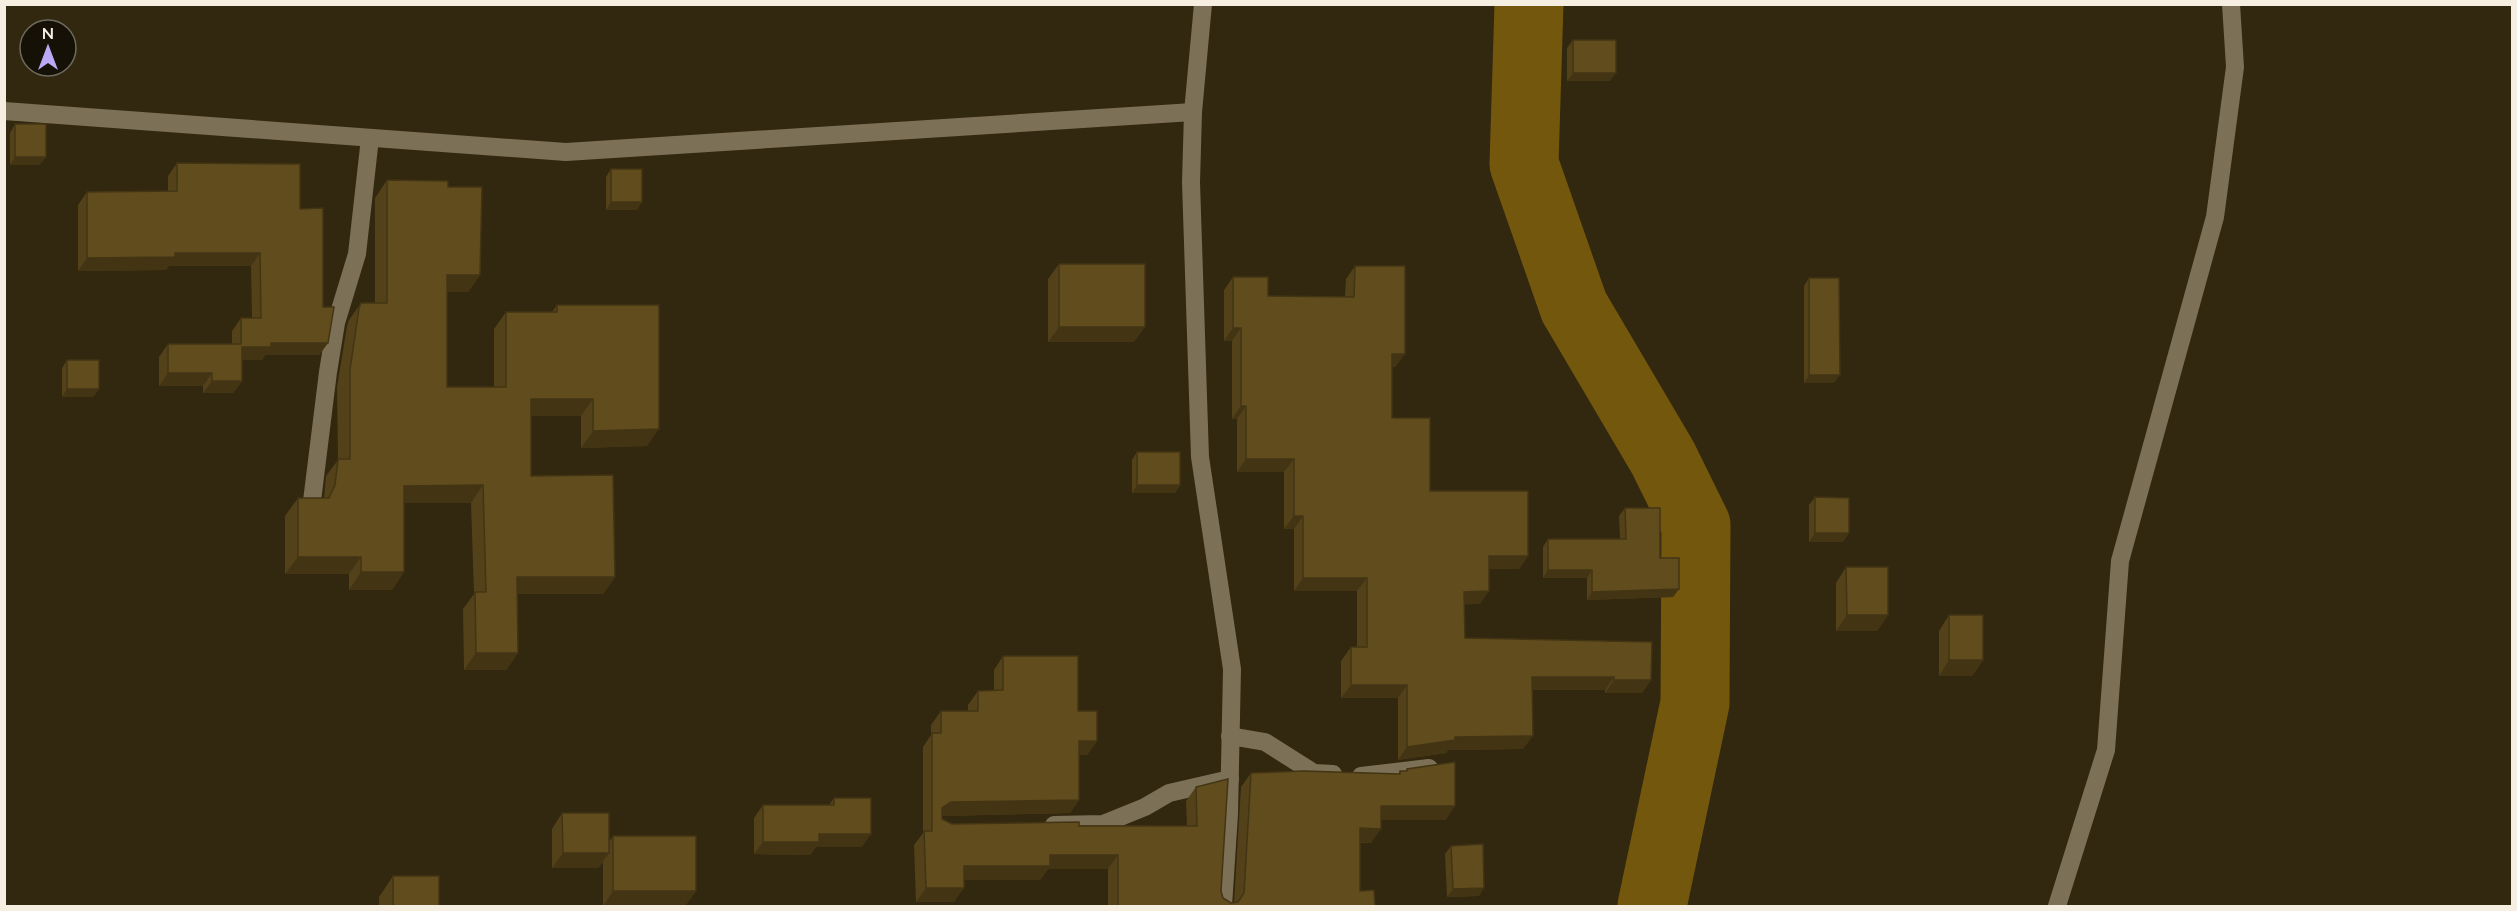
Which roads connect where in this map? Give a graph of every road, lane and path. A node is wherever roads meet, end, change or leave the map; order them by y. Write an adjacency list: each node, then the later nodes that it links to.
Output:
1 (1203, 4): 4 (street)
2 (2231, 4): 12 (street)
3 (4, 111): 5 (street)
4 (1193, 112): 5 (street); 7 (street)
5 (370, 138): 6 (street)
6 (312, 501)
7 (1230, 736): 8 (street); 9 (street)
8 (1452, 764)
9 (1230, 779): 10 (street); 11 (street)
10 (1034, 825)
11 (1223, 906)
12 (2057, 906)

